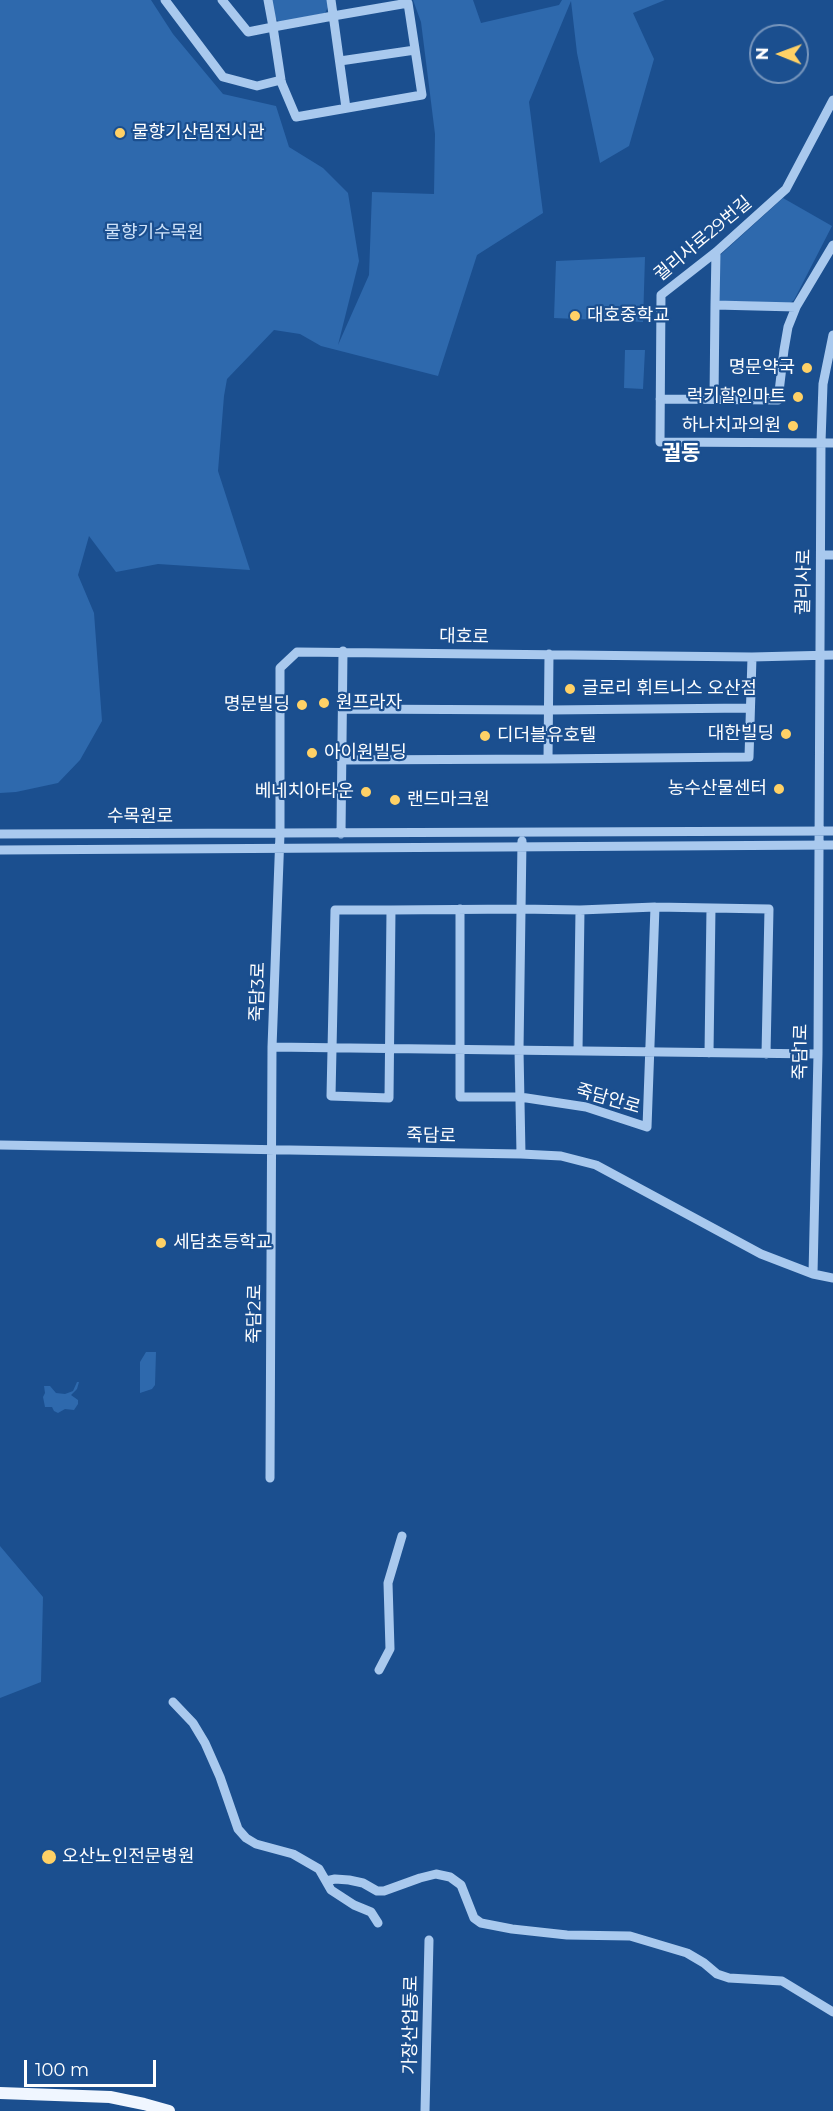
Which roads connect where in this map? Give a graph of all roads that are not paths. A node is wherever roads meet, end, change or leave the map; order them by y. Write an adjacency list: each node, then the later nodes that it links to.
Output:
1 (165, 0): 9 (street)
2 (222, 0): 6 (street)
3 (268, 0): 6 (street)
4 (331, 0): 5 (street)
5 (333, 16): 6 (street); 7 (street); 8 (street)
6 (273, 27): 9 (street)
7 (415, 50): 8 (street); 11 (street)
8 (340, 61): 11 (street)
9 (281, 80): 11 (street)
10 (833, 100): 13 (street, 궐리사로29번길)
11 (346, 108)
12 (833, 245): 15 (street)
13 (716, 252): 14 (street); 17 (street, 궐리사로29번길)
14 (715, 305): 15 (street); 18 (street)
15 (796, 307): 18 (street)
16 (833, 335): 19 (street, 궐리사로)
17 (660, 399): 18 (street); 19 (street, 궐리사로29번길)
18 (714, 399)
19 (821, 442): 20 (street); 21 (street, 궐리사로)
20 (833, 443)
21 (821, 555): 22 (street); 25 (street, 궐리사로)
22 (833, 555)
23 (343, 651): 24 (street, 대호로); 29 (street); 37 (street, 대호로)
24 (549, 654): 27 (street, 대호로); 30 (street)
25 (819, 655): 26 (street, 대호로); 27 (street, 대호로); 33 (street, 궐리사로)
26 (833, 655)
27 (752, 657): 28 (street)
28 (749, 708): 30 (street); 31 (street)
29 (342, 709): 30 (street); 32 (street)
30 (550, 710): 31 (street)
31 (548, 759): 32 (street)
32 (341, 760): 38 (street)
33 (819, 831): 34 (street, 수목원로); 35 (street, 수목원로); 39 (street, 죽담1로)
34 (833, 831)
35 (522, 833): 38 (street, 수목원로); 41 (street)
36 (0, 834): 37 (street, 수목원로)
37 (280, 834): 38 (street, 수목원로); 42 (street, 죽담3로)
38 (341, 834)
39 (819, 845): 40 (street, 수목원로); 41 (street, 수목원로); 59 (street, 죽담1로)
40 (833, 845)
41 (522, 847): 42 (street, 수목원로); 47 (street)
42 (279, 849): 43 (street, 수목원로); 50 (street, 죽담3로)
43 (0, 850)
44 (655, 907): 45 (street); 49 (street); 56 (street, 죽담안로)
45 (711, 908): 57 (street); 58 (street)
46 (460, 909): 47 (street); 48 (street); 53 (street, 죽담안로)
47 (520, 909): 49 (street); 54 (street)
48 (391, 910): 51 (street); 52 (street)
49 (580, 910): 55 (street)
50 (272, 1047): 51 (street); 62 (street, 죽담3로)
51 (332, 1048): 52 (street); 52 (street)
52 (390, 1049): 53 (street)
53 (459, 1049): 54 (street); 60 (street, 죽담안로)
54 (519, 1050): 55 (street); 60 (street)
55 (578, 1051): 56 (street)
56 (651, 1052): 57 (street); 60 (street, 죽담안로)
57 (709, 1053): 58 (street)
58 (766, 1054): 59 (street)
59 (818, 1054): 64 (street, 죽담1로)
60 (520, 1097): 63 (street)
61 (0, 1145): 62 (street, 죽담로)
62 (272, 1150): 63 (street, 죽담로); 66 (street, 죽담2로)
63 (521, 1154): 64 (street, 죽담로)
64 (813, 1274): 65 (street, 죽담로)
65 (833, 1278)
66 (270, 1478)
67 (402, 1536): 68 (street)
68 (379, 1670)
69 (173, 1702): 70 (street)
70 (326, 1881): 71 (street); 73 (street)
71 (378, 1923)
72 (429, 1940): 76 (street, 가장산업동로)
73 (833, 2012)
74 (0, 2093): 75 (main road)
75 (169, 2111)
76 (425, 2111)

